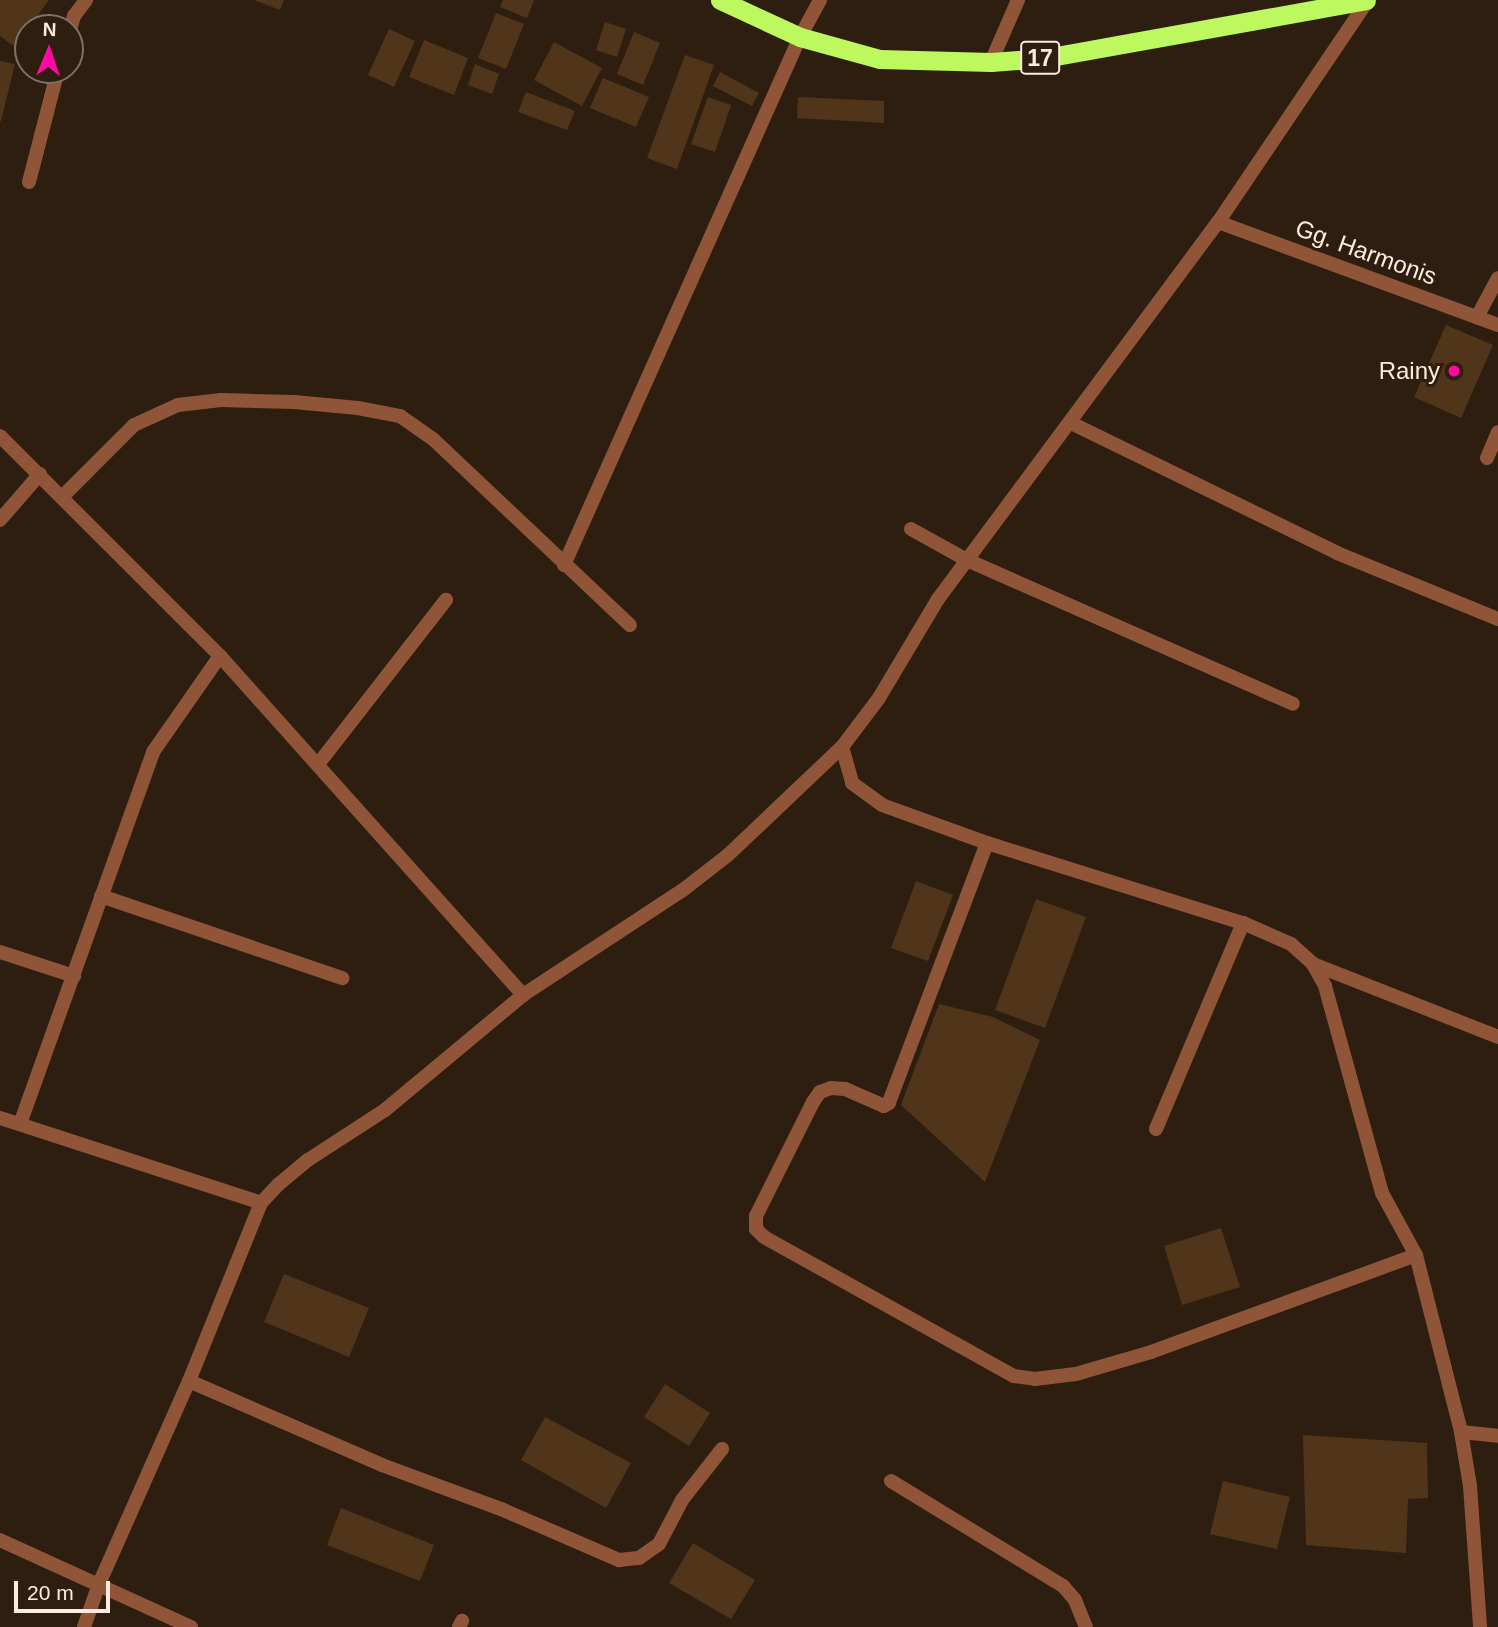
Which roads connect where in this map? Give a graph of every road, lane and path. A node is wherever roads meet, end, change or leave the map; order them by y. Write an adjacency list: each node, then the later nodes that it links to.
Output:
1 (720, 0): 5 (highway, 17)
2 (820, 0): 5 (street)
3 (1018, 0): 6 (street)
4 (1367, 0): 6 (highway, 17); 9 (street)
5 (800, 37): 6 (highway, 17); 22 (street)
6 (991, 62)
7 (54, 84): 8 (street)
8 (29, 182)
9 (1217, 222): 11 (street, Gg. Harmonis); 13 (street)
10 (1498, 278): 11 (street)
11 (1477, 317): 12 (street, Gg. Harmonis)
12 (1498, 326)
13 (1071, 423): 21 (street); 24 (street)
14 (1498, 432): 16 (street)
15 (0, 436): 17 (street)
16 (1487, 457)
17 (40, 474): 18 (street); 19 (street)
18 (62, 497): 22 (street); 26 (street)
19 (0, 520)
20 (911, 529): 21 (street)
21 (967, 560): 27 (street); 28 (street)
22 (564, 565): 25 (street)
23 (446, 600): 29 (street)
24 (1498, 619)
25 (630, 625)
26 (220, 656): 29 (street); 31 (street)
27 (1293, 705)
28 (842, 747): 30 (street); 37 (street)
29 (318, 763): 37 (street)
30 (986, 843): 32 (street); 43 (street)
31 (101, 896): 35 (street); 36 (street)
32 (1243, 923): 34 (street); 41 (street)
33 (0, 952): 35 (street)
34 (1312, 964): 38 (street); 43 (street)
35 (74, 976): 40 (street)
36 (342, 978)
37 (523, 995): 42 (street)
38 (1498, 1037)
39 (0, 1118): 40 (street)
40 (20, 1124): 42 (street)
41 (1156, 1129)
42 (261, 1203): 44 (street)
43 (1416, 1255): 45 (street)
44 (189, 1381): 47 (street); 50 (street)
45 (1461, 1432): 46 (street); 54 (street)
46 (1498, 1436)
47 (722, 1450)
48 (891, 1481): 53 (street)
49 (0, 1540): 50 (street)
50 (99, 1584): 51 (street); 52 (street)
51 (84, 1627)
52 (191, 1627)
53 (1086, 1627)
54 (1480, 1627)

